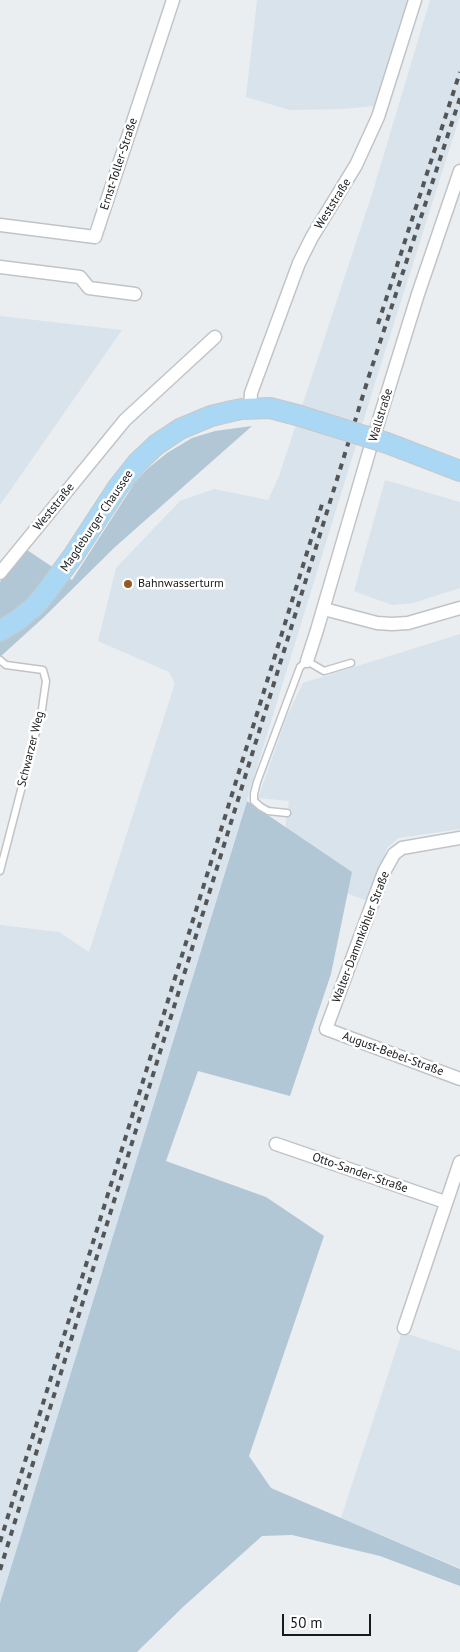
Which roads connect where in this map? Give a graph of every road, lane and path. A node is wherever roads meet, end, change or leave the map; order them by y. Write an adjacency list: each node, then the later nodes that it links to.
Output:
1 (173, 0): 4 (street, Ernst-Toller-Straße)
2 (415, 0): 8 (street, Weststraße)
3 (460, 171): 12 (street, Wallstraße)
4 (0, 225)
5 (0, 267): 6 (street)
6 (135, 294)
7 (215, 337): 10 (street, Weststraße)
8 (250, 408): 9 (main road, Magdeburger Chaussee, bridge); 13 (main road, Magdeburger Chaussee)
9 (460, 471)
10 (0, 573)
11 (460, 608): 12 (street)
12 (324, 609): 15 (street, Wallstraße)
13 (0, 631)
14 (0, 660): 19 (lane, Schwarzer Weg)
15 (307, 661): 16 (lane); 17 (lane)
16 (351, 663)
17 (287, 813)
18 (460, 838): 20 (street, Walter-Dammköhler Straße)
19 (0, 871)
20 (326, 1030): 21 (street, August-Bebel-Straße)
21 (460, 1078)
22 (276, 1144): 24 (street, Otto-Sander-Straße)
23 (460, 1162): 24 (street)
24 (445, 1202): 25 (street)
25 (404, 1328)

